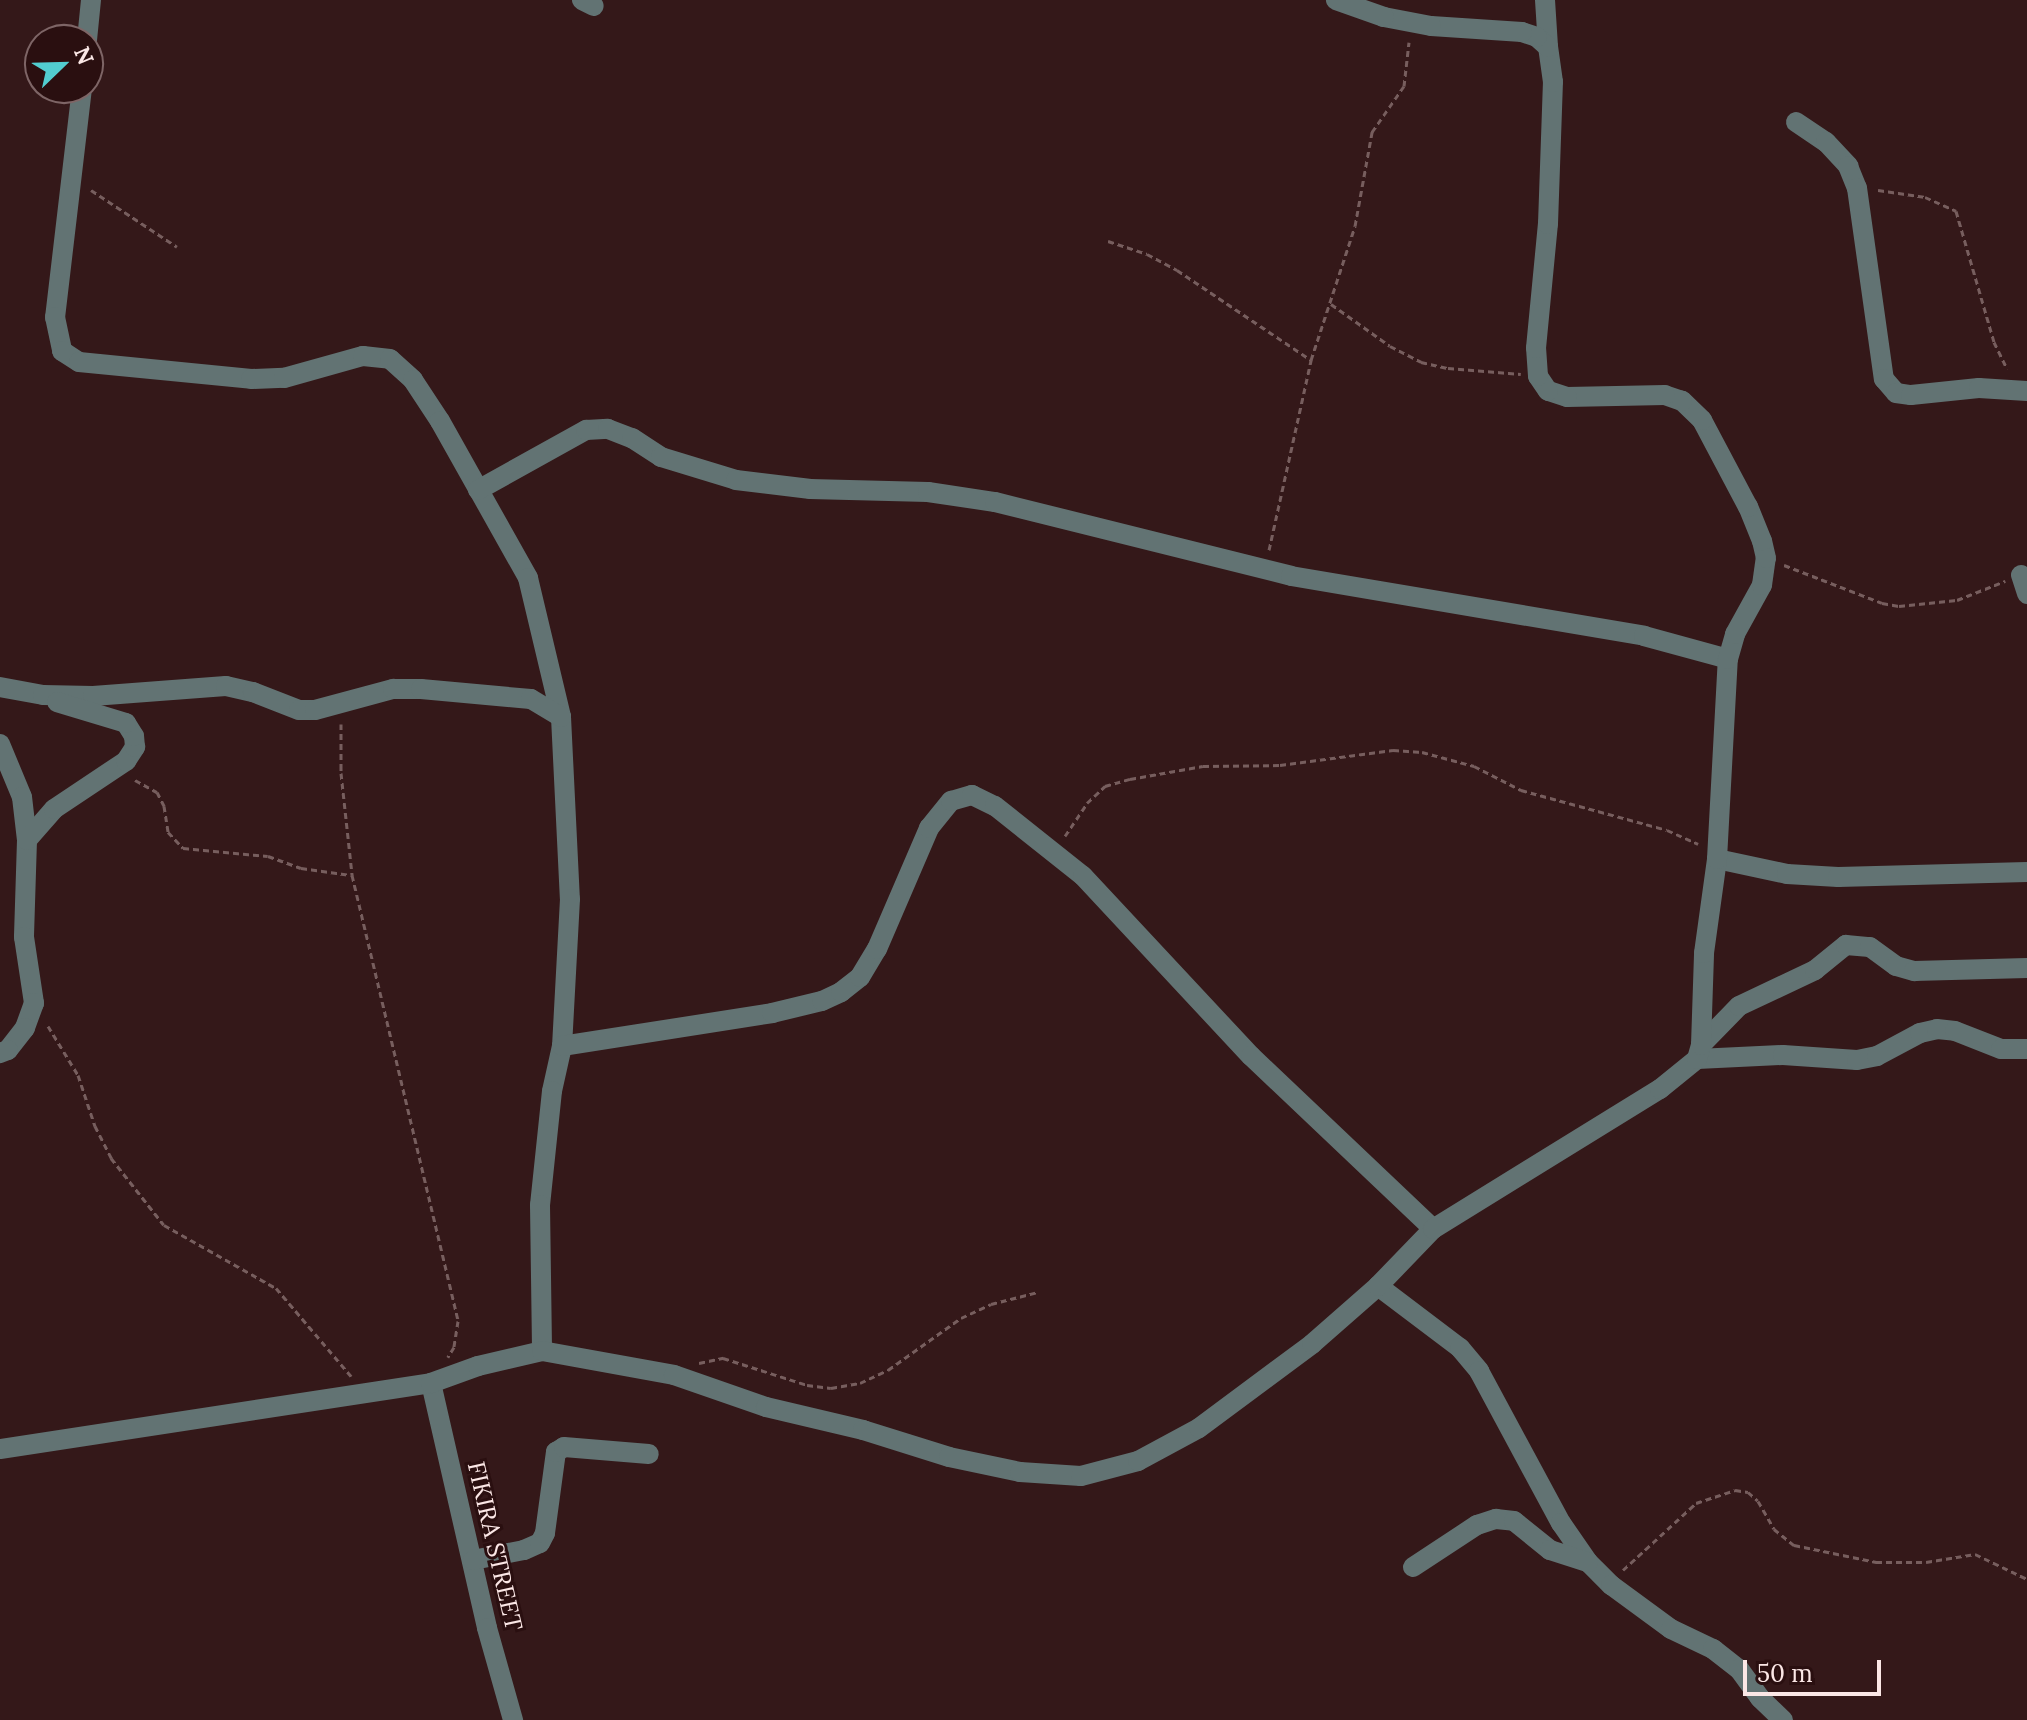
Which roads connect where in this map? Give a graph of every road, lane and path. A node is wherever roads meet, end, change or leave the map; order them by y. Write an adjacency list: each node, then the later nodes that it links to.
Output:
1 (91, 0): 6 (street)
2 (1336, 0): 4 (street)
3 (1545, 0): 7 (street)
4 (1385, 9): 5 (street)
5 (1409, 22): 7 (street); 14 (path)
6 (89, 24)
7 (1548, 47): 16 (street)
8 (80, 104): 10 (street)
9 (1796, 122): 11 (street)
10 (72, 184): 13 (path); 18 (street)
11 (1857, 188): 17 (path); 17 (street)
12 (1108, 241): 15 (path)
13 (177, 247)
14 (1331, 304): 15 (path); 16 (path)
15 (1311, 360): 20 (path)
16 (1538, 376): 19 (street)
17 (2023, 390)
18 (478, 490): 20 (street); 26 (street)
19 (1766, 558): 21 (path); 22 (street)
20 (1266, 570): 22 (street)
21 (2024, 584)
22 (1728, 659): 31 (street)
23 (0, 687): 24 (street)
24 (43, 695): 25 (street); 28 (street)
25 (340, 704): 26 (street); 33 (path)
26 (561, 717): 36 (street)
27 (0, 744): 29 (street)
28 (113, 770): 29 (street); 33 (path)
29 (27, 840): 35 (street)
30 (1057, 854): 31 (path); 36 (street); 40 (street)
31 (1717, 859): 32 (street); 38 (street)
32 (2027, 872)
33 (352, 875): 45 (path)
34 (2027, 968): 38 (street)
35 (34, 1003): 39 (street); 46 (path)
36 (562, 1046): 43 (street)
37 (2027, 1049): 38 (street)
38 (1699, 1052): 40 (street)
39 (0, 1053)
40 (1433, 1229): 41 (street)
41 (1378, 1286): 44 (street); 50 (street)
42 (1038, 1292): 44 (path)
43 (542, 1351): 44 (street); 45 (street)
44 (674, 1375)
45 (431, 1383): 46 (street); 49 (street, FIKIRA STREET)
46 (363, 1392): 47 (street)
47 (0, 1449)
48 (649, 1454): 49 (street)
49 (473, 1560): 54 (street, FIKIRA STREET)
50 (1588, 1562): 51 (street); 53 (street)
51 (1413, 1567)
52 (2027, 1579): 53 (path)
53 (1611, 1585): 55 (street)
54 (513, 1720)
55 (1783, 1720)

